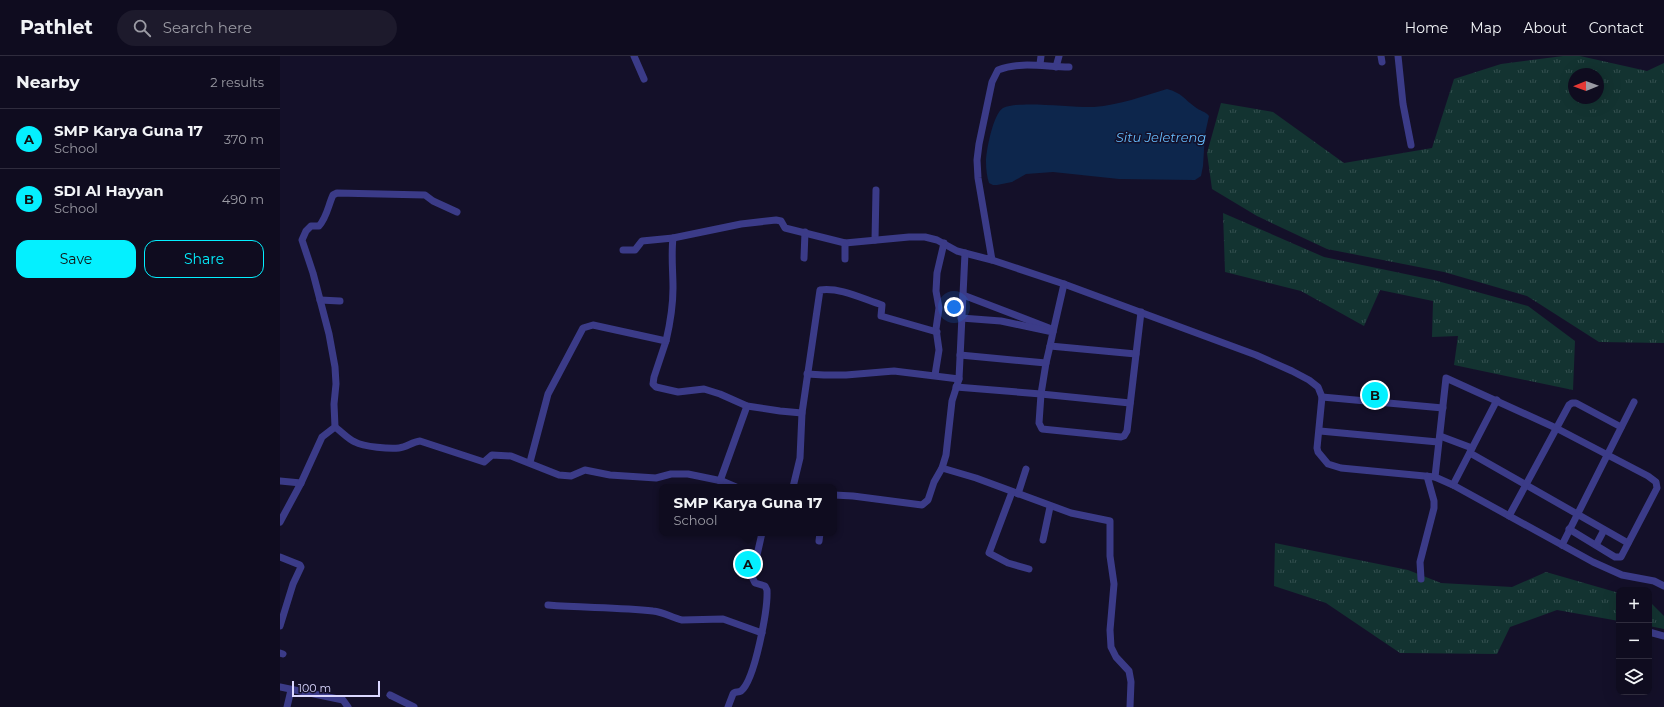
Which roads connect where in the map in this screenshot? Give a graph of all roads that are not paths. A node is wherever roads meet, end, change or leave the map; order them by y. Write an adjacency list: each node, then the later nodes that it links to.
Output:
1 (634, 56): 8 (street)
2 (1041, 56): 5 (street)
3 (1059, 56): 6 (street)
4 (1398, 56): 9 (street)
5 (1040, 64): 6 (street); 21 (street)
6 (1056, 67): 7 (street)
7 (1069, 67)
8 (644, 79)
9 (1411, 145)
10 (876, 190): 14 (street)
11 (456, 212): 24 (street)
12 (805, 232): 13 (street); 15 (street); 19 (street)
13 (672, 238): 17 (street); 30 (street)
14 (875, 240): 15 (street); 16 (street)
15 (845, 243): 20 (street)
16 (944, 244): 18 (street); 29 (street)
17 (623, 250)
18 (965, 253): 21 (street); 23 (street)
19 (804, 258)
20 (845, 260)
21 (992, 260): 22 (street)
22 (1064, 284): 26 (street); 28 (street)
23 (963, 295): 27 (street); 28 (street)
24 (320, 300): 25 (street); 47 (street)
25 (340, 301)
26 (1141, 312): 32 (street); 40 (street)
27 (961, 318): 28 (street); 33 (street)
28 (1053, 331): 31 (street)
29 (937, 332): 35 (street); 36 (street)
30 (666, 341): 44 (street); 54 (street)
31 (1050, 346): 32 (street); 34 (street)
32 (1136, 354): 43 (street)
33 (960, 355): 34 (street); 37 (street)
34 (1046, 363): 39 (street)
35 (807, 374): 36 (street); 46 (street)
36 (935, 375): 37 (street)
37 (959, 379): 38 (street)
38 (956, 387): 39 (street); 55 (street)
39 (1041, 394): 43 (street); 43 (street)
40 (1322, 397): 45 (street); 50 (street)
41 (1497, 400): 45 (street); 49 (street); 52 (street)
42 (1634, 402): 48 (street)
43 (1130, 403)
44 (747, 406): 46 (street); 59 (street)
45 (1443, 408): 51 (street)
46 (802, 413): 62 (street)
47 (335, 427): 54 (street); 60 (street)
48 (1621, 427): 49 (street); 53 (street)
49 (1556, 428): 53 (street); 64 (street)
50 (1320, 431): 51 (street); 57 (street)
51 (1439, 439): 52 (street); 57 (street)
52 (1471, 450): 63 (street); 64 (street)
53 (1607, 454): 68 (street); 77 (street)
54 (530, 462): 59 (street)
55 (942, 468): 65 (street); 66 (street)
56 (1026, 469): 65 (street)
57 (1431, 477): 63 (street); 82 (street)
58 (280, 481): 60 (street)
59 (720, 481): 61 (street)
60 (301, 483): 70 (street)
61 (728, 484)
62 (794, 484)
63 (1453, 485): 69 (street)
64 (1526, 485): 68 (street); 69 (street)
65 (1015, 493): 67 (street); 81 (street)
66 (837, 495)
67 (1050, 507): 75 (street); 96 (street)
68 (1577, 514): 71 (street); 72 (street)
69 (1509, 516): 78 (street)
70 (280, 522)
71 (1570, 529): 78 (street); 79 (street)
72 (1604, 530): 77 (street); 79 (street)
73 (761, 536): 86 (street)
74 (820, 536): 76 (street)
75 (1043, 540)
76 (819, 541)
77 (1628, 543): 79 (street)
78 (1562, 545): 83 (street)
79 (1596, 545)
80 (280, 557): 85 (street)
81 (1029, 569)
82 (1421, 579)
83 (1664, 586)
84 (548, 605): 86 (street)
85 (280, 626)
86 (762, 633): 95 (street)
87 (1652, 633): 88 (street)
88 (1664, 636)
89 (280, 687): 90 (street)
90 (291, 690): 92 (street); 93 (street)
91 (390, 696): 94 (street)
92 (287, 707)
93 (348, 707)
94 (414, 707)
95 (728, 707)
96 (1130, 707)

